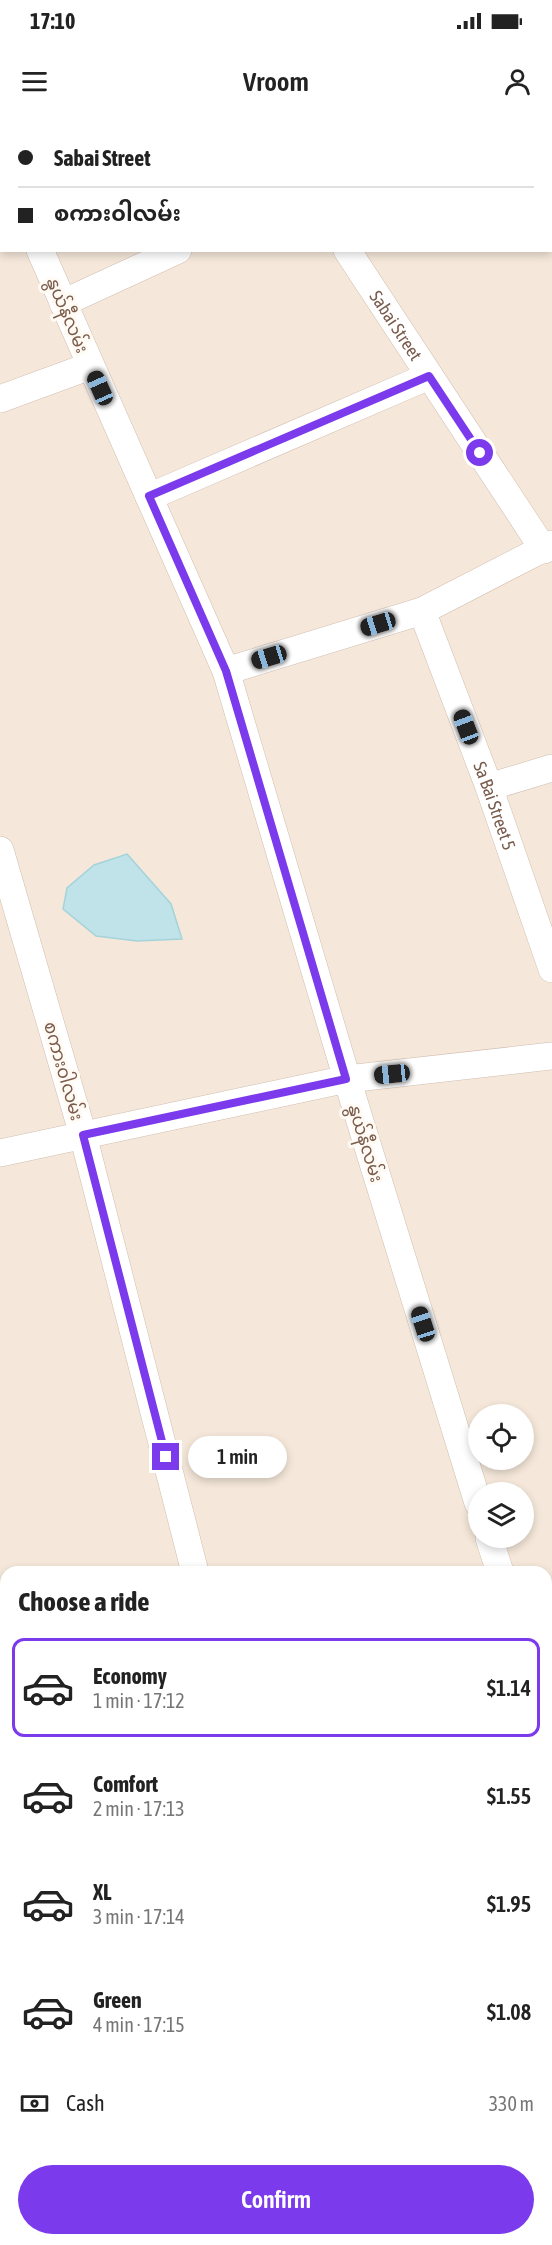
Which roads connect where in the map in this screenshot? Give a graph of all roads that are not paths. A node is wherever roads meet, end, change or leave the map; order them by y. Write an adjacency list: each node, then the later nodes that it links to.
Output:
1 (41, 252): 4 (street, နွယ်နီလမ်း)
2 (174, 252): 4 (street)
3 (348, 252): 6 (street, Sabai Street)
4 (63, 303): 5 (street, နွယ်နီလမ်း)
5 (90, 366): 7 (street); 8 (street, နွယ်နီလမ်း)
6 (429, 376): 8 (street); 9 (street, Sabai Street)
7 (0, 399)
8 (149, 496): 11 (street, နွယ်နီလမ်း)
9 (548, 547): 10 (street)
10 (422, 611): 11 (street); 13 (street, Sa Bai Street 5)
11 (226, 671): 17 (street, နွယ်နီလမ်း)
12 (552, 768): 13 (street)
13 (489, 786): 15 (street, Sa Bai Street 5)
14 (0, 850): 18 (street, စကား၀ါလမ်း)
15 (552, 969)
16 (552, 1056): 17 (street)
17 (346, 1079): 18 (street); 20 (street, နွယ်နီလမ်း)
18 (83, 1135): 19 (street); 22 (street, စကား၀ါလမ်း)
19 (0, 1153)
20 (471, 1482)
21 (492, 1548): 23 (street)
22 (193, 1566)
23 (498, 1566)

